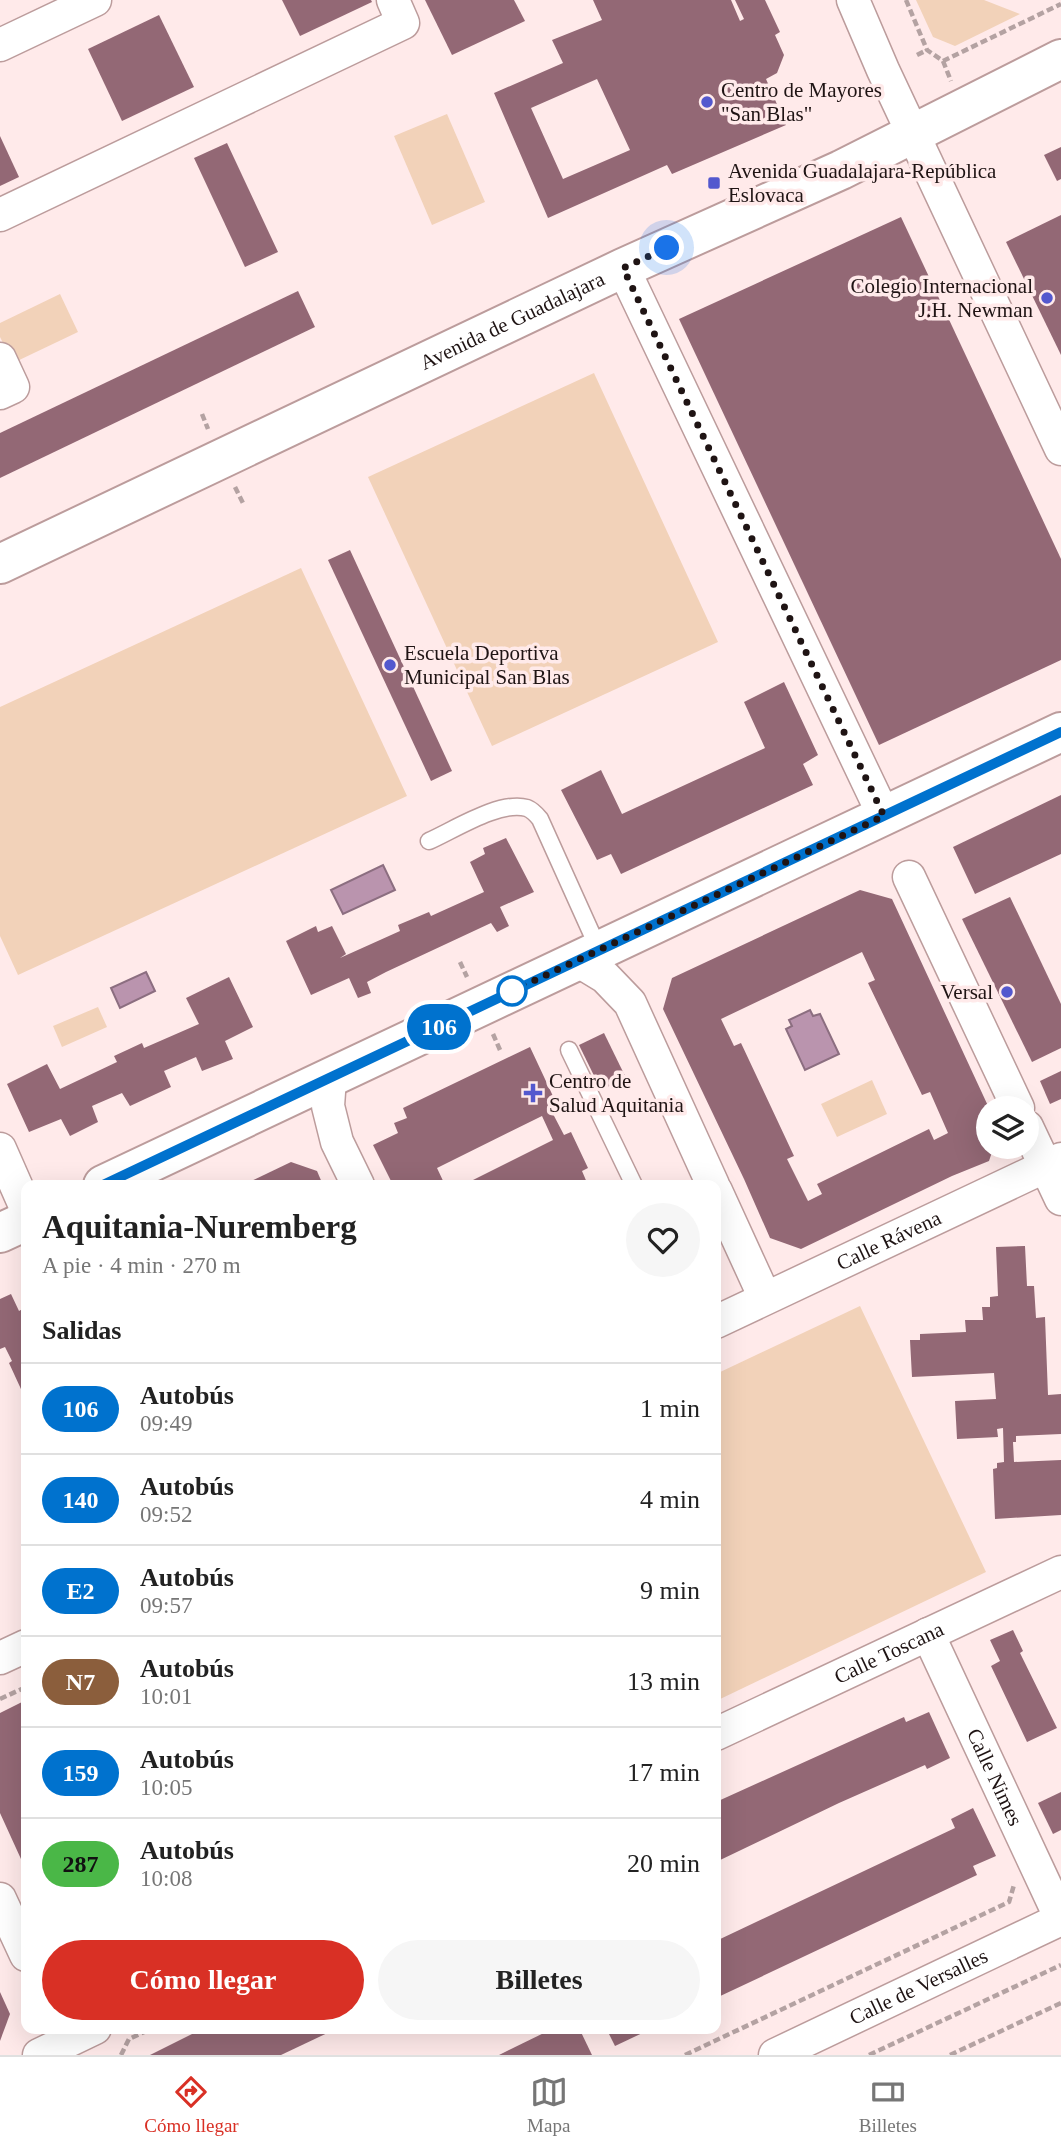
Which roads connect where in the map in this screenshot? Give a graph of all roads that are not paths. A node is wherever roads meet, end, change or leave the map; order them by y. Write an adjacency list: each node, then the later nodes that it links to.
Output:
1 (95, 0): 4 (street)
2 (393, 0): 7 (street)
3 (853, 0): 6 (street)
4 (0, 45)
5 (1061, 60): 6 (street, Avenida de Guadalajara)
6 (912, 132): 8 (street, Avenida de Guadalajara); 11 (street)
7 (0, 215)
8 (623, 268): 12 (street, Avenida de Guadalajara); 14 (street)
9 (0, 359): 10 (street)
10 (0, 393)
11 (1061, 449)
12 (0, 565)
13 (1061, 732): 14 (street)
14 (884, 816): 17 (street)
15 (429, 841): 17 (lane)
16 (909, 877): 20 (street)
17 (588, 955): 19 (street); 27 (street)
18 (569, 1051): 26 (lane)
19 (330, 1078): 24 (street); 25 (street)
20 (1012, 1096)
21 (1039, 1144): 23 (street)
22 (0, 1149): 28 (street)
23 (1053, 1163): 29 (street); 33 (street, Calle Rávena)
24 (114, 1180)
25 (356, 1180)
26 (632, 1180)
27 (711, 1180)
28 (21, 1197)
29 (1061, 1199)
30 (721, 1202): 33 (street)
31 (21, 1223): 32 (street)
32 (0, 1233)
33 (765, 1298): 34 (street, Calle Rávena)
34 (721, 1320)
35 (1061, 1572): 36 (street, Calle Toscana)
36 (928, 1634): 39 (street, Calle Toscana); 41 (street, Calle Nimes)
37 (21, 1648): 38 (street)
38 (0, 1658)
39 (721, 1732)
40 (0, 1899): 42 (street)
41 (1061, 1919): 46 (street, Calle de Versalles)
42 (21, 1944)
43 (83, 2034): 44 (street)
44 (67, 2042): 45 (street)
45 (39, 2055)
46 (775, 2055)

